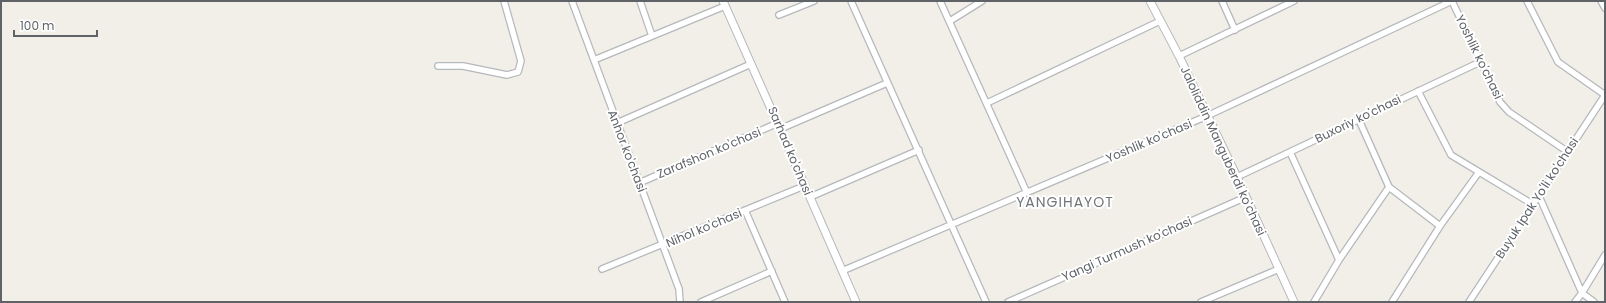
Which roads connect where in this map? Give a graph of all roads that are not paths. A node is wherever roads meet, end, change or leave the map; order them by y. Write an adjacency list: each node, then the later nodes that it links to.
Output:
1 (504, 1): 25 (street)
2 (572, 1): 22 (street, Anhor ko'chasi)
3 (640, 1): 20 (street)
4 (814, 1): 16 (street)
5 (851, 1): 26 (street)
6 (940, 1): 17 (street)
7 (982, 1): 17 (street)
8 (1150, 1): 18 (street, Jaloliddin Manguberdi ko'chasi)
9 (1222, 1): 19 (street)
10 (1294, 1): 19 (street)
11 (1452, 1): 23 (street, Yoshlik ko'chasi); 30 (street, Yoshlik ko'chasi)
12 (1527, 1): 28 (street)
13 (1602, 1): 15 (street)
14 (724, 4): 20 (street); 24 (street, Sarhad ko'chasi)
15 (1605, 8)
16 (779, 15)
17 (950, 21): 29 (street)
18 (1160, 21): 21 (street, Jaloliddin Manguberdi ko'chasi); 29 (street)
19 (1235, 30): 21 (street)
20 (652, 36): 22 (street)
21 (1179, 56): 30 (street, Jaloliddin Manguberdi ko'chasi)
22 (594, 60): 32 (street, Anhor ko'chasi)
23 (1480, 62): 27 (street, Buxoriy ko'chasi); 36 (street, Yoshlik ko'chasi)
24 (751, 64): 32 (street); 33 (street, Sarhad ko'chasi)
25 (438, 66)
26 (887, 83): 33 (street, Zarafshon ko'chasi); 34 (street)
27 (1418, 90): 31 (street, Buxoriy ko'chasi); 37 (street)
28 (1605, 95): 36 (street, Buyuk Ipak Yo'li ko'chasi)
29 (987, 103): 42 (street)
30 (1207, 116): 38 (street, Jaloliddin Manguberdi ko'chasi); 42 (street, Yoshlik ko'chasi)
31 (1359, 120): 35 (street, Buxoriy ko'chasi); 41 (street)
32 (617, 123): 39 (street, Anhor ko'chasi)
33 (779, 126): 39 (street, Zarafshon ko'chasi); 40 (street, Sarhad ko'chasi)
34 (919, 150): 44 (street); 48 (street)
35 (1290, 152): 38 (street, Buxoriy ko'chasi); 52 (street)
36 (1568, 152): 43 (street, Buyuk Ipak Yo'li ko'chasi)
37 (1479, 172): 46 (street); 49 (street)
38 (1237, 177): 45 (street, Jaloliddin Manguberdi ko'chasi)
39 (639, 183): 50 (street, Anhor ko'chasi)
40 (804, 186): 44 (street, Sarhad ko'chasi); 47 (street, Nihol ko'chasi)
41 (1389, 187): 49 (street); 52 (street)
42 (1027, 193): 48 (street, Yoshlik ko'chasi)
43 (1539, 196): 46 (street, Buyuk Ipak Yo'li ko'chasi); 57 (street)
44 (810, 197): 56 (street, Sarhad ko'chasi)
45 (1246, 197): 53 (street, Jaloliddin Manguberdi ko'chasi); 63 (street, Yangi Turmush ko'chasi)
46 (1534, 205): 68 (street, Buyuk Ipak Yo'li ko'chasi)
47 (745, 210): 50 (street, Nihol ko'chasi); 55 (street)
48 (951, 224): 56 (street, Yoshlik ko'chasi); 62 (street)
49 (1440, 226): 67 (street)
50 (663, 245): 54 (street, Nihol ko'chasi); 58 (street, Anhor ko'chasi)
51 (1605, 256): 57 (street)
52 (1339, 260): 66 (street)
53 (1279, 268): 64 (street); 65 (street, Jaloliddin Manguberdi ko'chasi)
54 (602, 269)
55 (772, 271): 59 (street); 60 (street)
56 (842, 271): 61 (street, Sarhad ko'chasi)
57 (1582, 293): 69 (street); 70 (street)
58 (680, 302)
59 (702, 302)
60 (785, 302)
61 (856, 302)
62 (986, 302)
63 (1008, 302)
64 (1201, 302)
65 (1294, 302)
66 (1314, 302)
67 (1392, 302)
68 (1469, 302)
69 (1575, 302)
70 (1594, 302)

